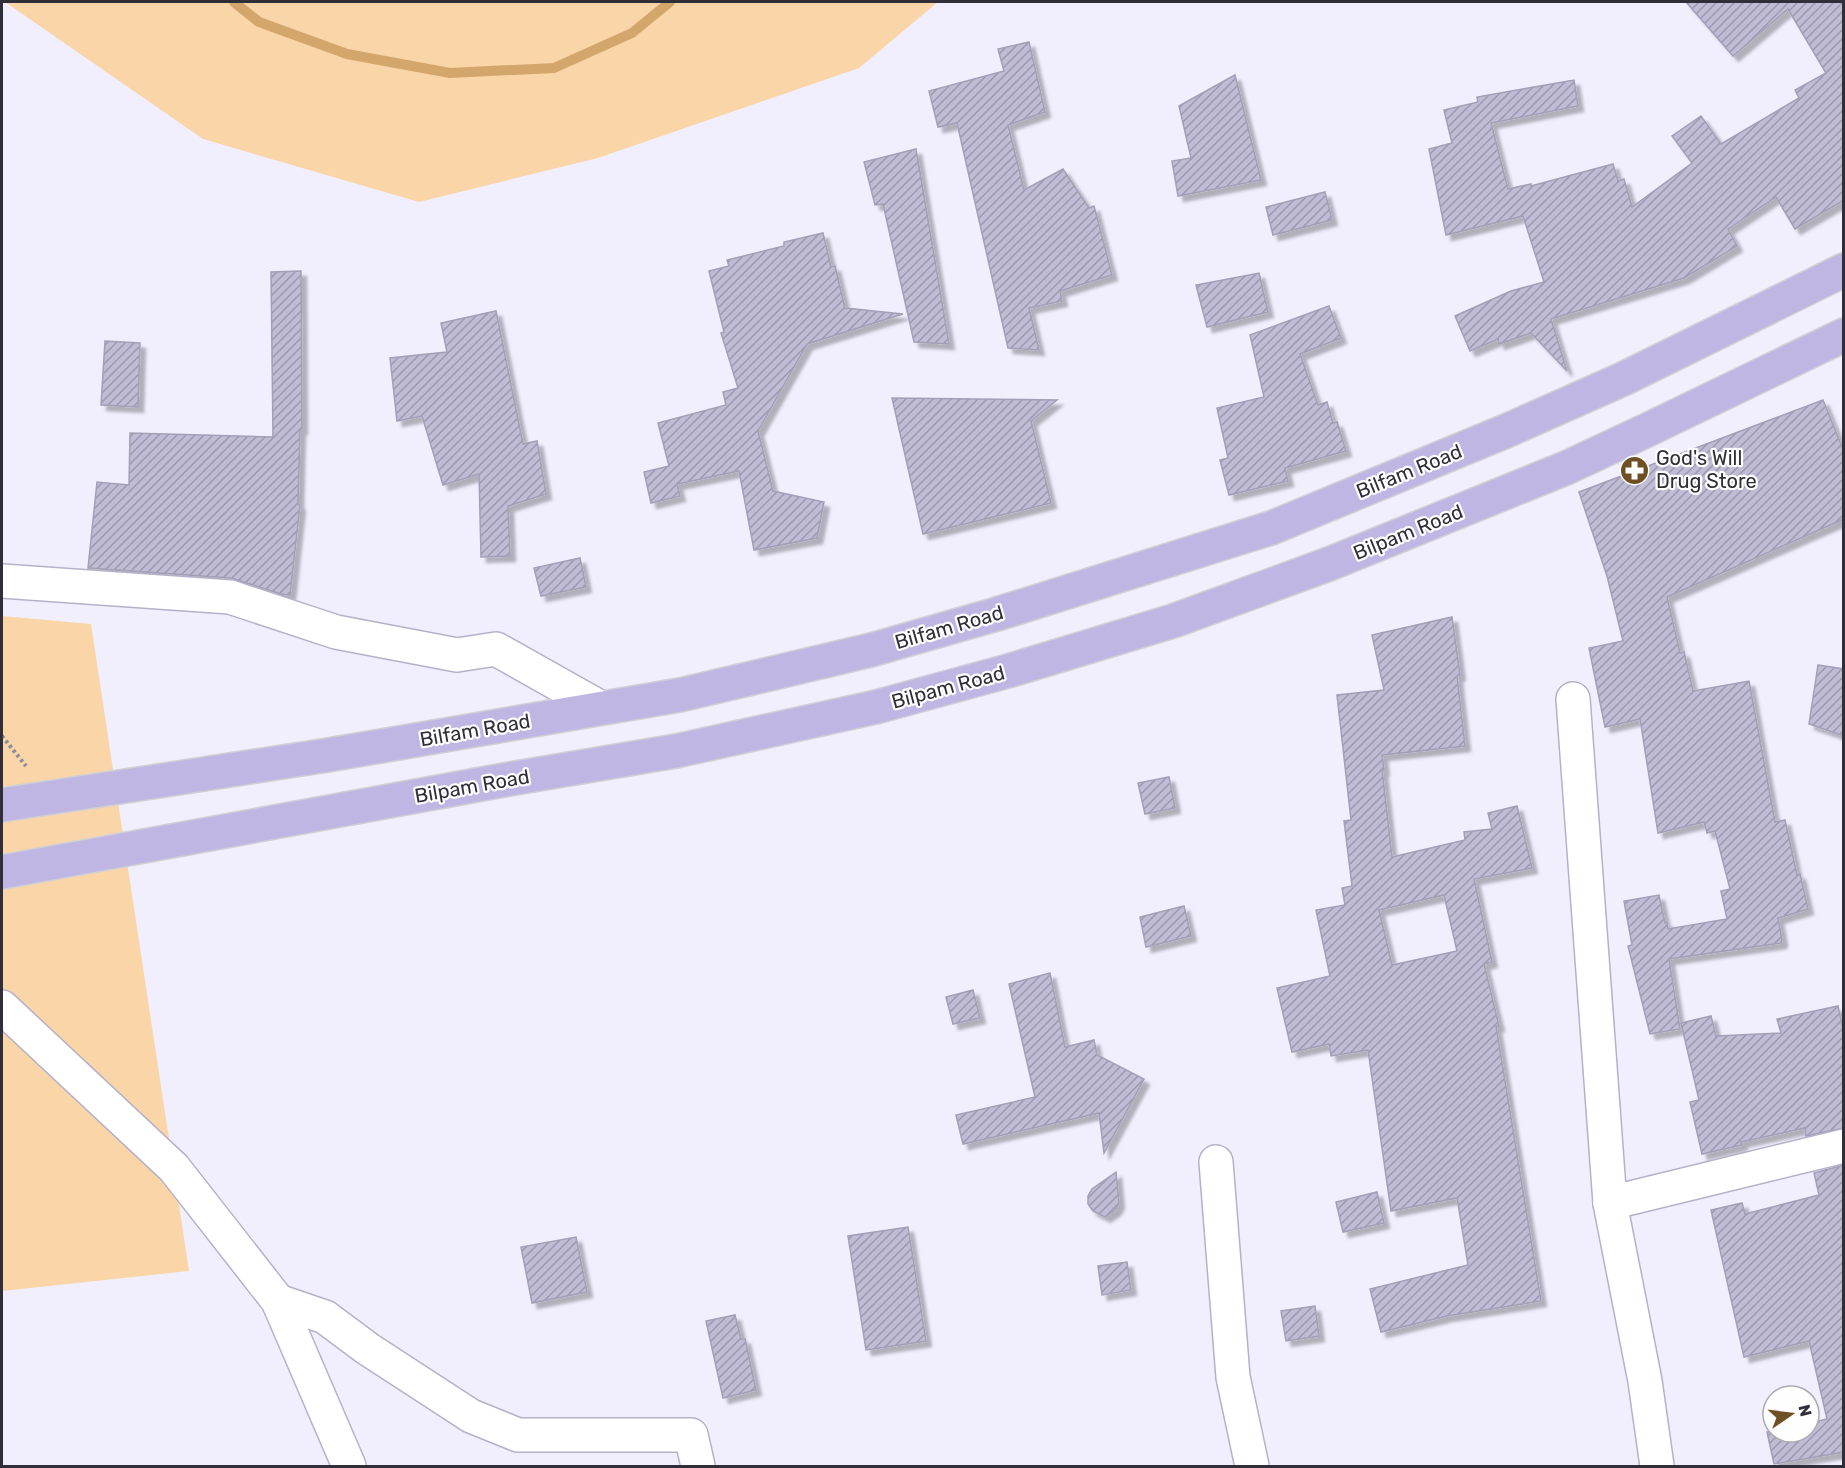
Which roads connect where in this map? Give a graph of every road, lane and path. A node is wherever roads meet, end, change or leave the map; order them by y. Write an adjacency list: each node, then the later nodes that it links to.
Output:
1 (1844, 270): 5 (main road, Bilfam Road)
2 (1844, 335): 7 (main road, Bilpam Road)
3 (2, 581): 5 (street)
4 (1573, 699): 11 (street)
5 (601, 708): 6 (main road, Bilfam Road)
6 (2, 805)
7 (2, 872)
8 (2, 1007): 12 (street)
9 (1844, 1146): 11 (street)
10 (1216, 1162): 15 (street)
11 (1610, 1203): 16 (street)
12 (278, 1301): 13 (street); 14 (street)
13 (350, 1467)
14 (698, 1467)
15 (1252, 1467)
16 (1657, 1467)

